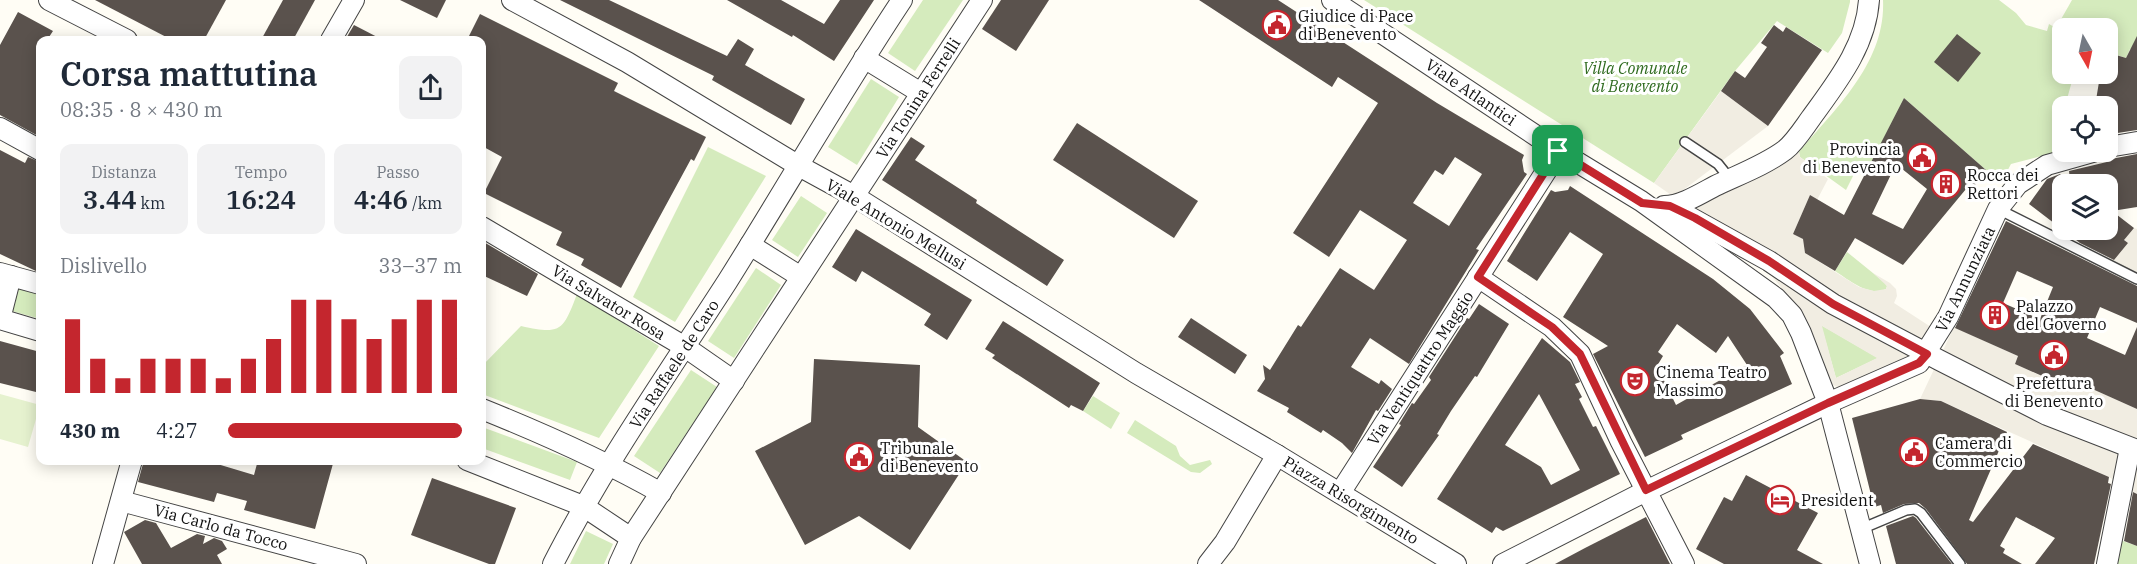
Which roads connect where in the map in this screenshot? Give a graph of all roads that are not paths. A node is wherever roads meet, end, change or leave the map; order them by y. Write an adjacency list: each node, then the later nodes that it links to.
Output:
1 (49, 0): 8 (street)
2 (354, 0): 9 (street)
3 (512, 0): 19 (street, Viale Antonio Mellusi)
4 (902, 0): 10 (street)
5 (982, 0): 11 (street, Via Tonina Ferrelli)
6 (1869, 0): 20 (street)
7 (1336, 1): 17 (street, Viale Atlantici)
8 (119, 36)
9 (333, 36)
10 (864, 58): 11 (street); 19 (street)
11 (921, 93): 21 (street, Via Tonina Ferrelli)
12 (0, 128): 16 (street)
13 (1685, 142): 20 (lane)
14 (2137, 142): 15 (street)
15 (2118, 145)
16 (36, 148)
17 (1558, 151): 22 (street, Viale Atlantici); 29 (street, Via Ventiquattro Maggio)
18 (2058, 162): 24 (street, Via Annunziata)
19 (799, 166): 21 (street, Viale Antonio Mellusi); 26 (street, Via Raffaele de Caro)
20 (1730, 179): 23 (street)
21 (854, 196): 28 (street); 40 (street, Viale Antonio Mellusi)
22 (1642, 203): 23 (street); 37 (street, Viale Atlantici)
23 (1670, 206): 35 (street)
24 (1998, 209): 30 (lane); 35 (street, Via Annunziata)
25 (486, 229): 34 (street, Via Salvator Rosa)
26 (750, 245): 28 (street); 34 (street, Via Raffaele de Caro)
27 (6, 275): 31 (street); 32 (street)
28 (801, 277): 36 (street)
29 (1478, 277): 44 (street); 45 (street, Via Ventiquattro Maggio)
30 (2137, 279)
31 (36, 283)
32 (0, 319): 33 (street)
33 (36, 330)
34 (685, 347): 36 (street, Via Salvator Rosa); 41 (street, Via Raffaele de Caro)
35 (1927, 354): 37 (street); 39 (street)
36 (734, 381): 46 (street)
37 (1828, 403): 44 (street); 49 (street, Viale Atlantici)
38 (486, 411): 41 (street)
39 (2134, 449): 61 (street)
40 (1277, 455): 45 (street, Piazza Risorgimento); 55 (street)
41 (609, 464): 46 (street); 48 (street, Via Raffaele de Caro)
42 (131, 465): 47 (street)
43 (480, 465): 48 (street)
44 (1646, 490): 57 (street); 58 (street)
45 (1340, 493): 56 (street, Piazza Risorgimento)
46 (661, 494): 50 (street)
47 (121, 501): 51 (street); 52 (street, Via Carlo da Tocco)
48 (583, 506): 50 (street); 53 (street, Via Raffaele de Caro)
49 (1862, 529): 59 (street, Viale Atlantici); 60 (lane)
50 (632, 538): 54 (street)
51 (103, 564)
52 (356, 564)
53 (553, 564)
54 (619, 564)
55 (1208, 564)
56 (1456, 564)
57 (1503, 564)
58 (1684, 564)
59 (1870, 564)
60 (1960, 564)
61 (2107, 564)

